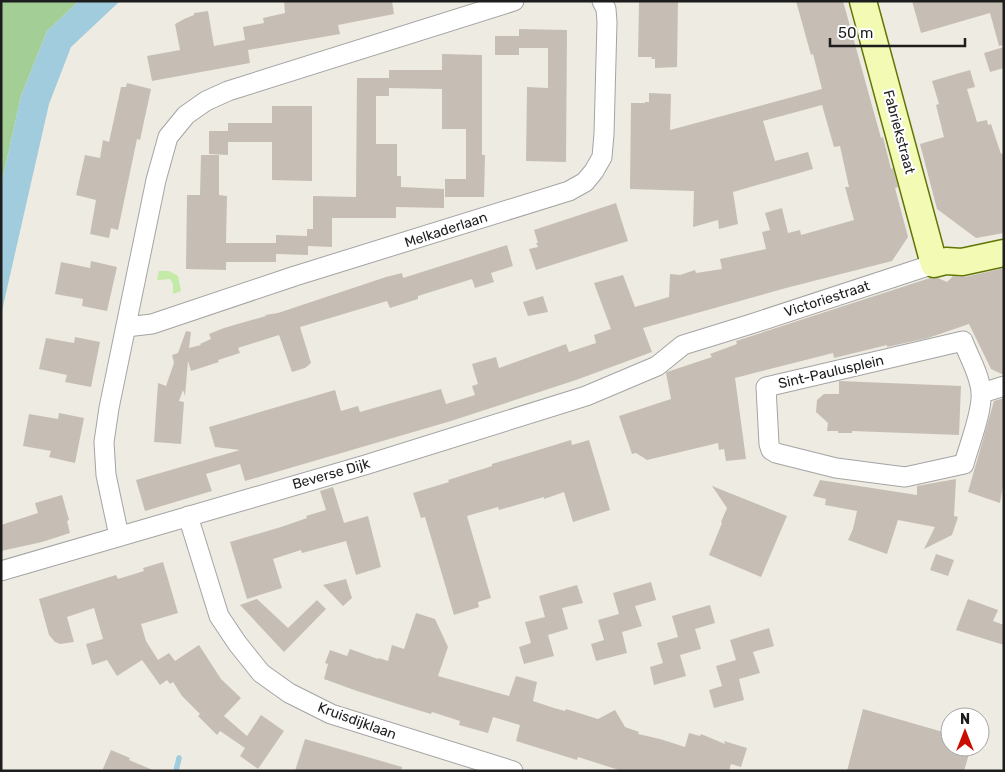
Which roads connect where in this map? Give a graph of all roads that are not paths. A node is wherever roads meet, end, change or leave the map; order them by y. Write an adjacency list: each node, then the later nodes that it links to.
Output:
1 (514, 1): 6 (street)
2 (602, 1): 6 (street, Melkaderlaan)
3 (863, 1): 5 (main road, Fabriekstraat)
4 (1004, 253): 5 (main road, Victoriestraat)
5 (934, 264): 7 (street, Victoriestraat)
6 (126, 327): 11 (street)
7 (658, 366): 10 (street, Beverse Dijk)
8 (1004, 386): 9 (street)
9 (982, 393): 9 (street, Sint-Paulusplein)
10 (188, 516): 11 (street, Beverse Dijk); 13 (street, Kruisdijklaan)
11 (119, 536): 12 (street, Beverse Dijk)
12 (1, 571)
13 (513, 771)

